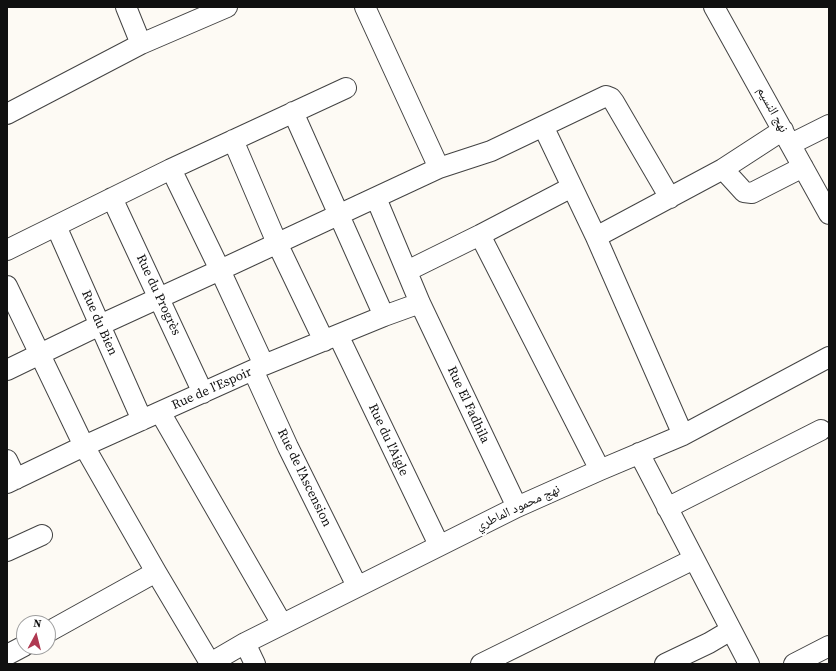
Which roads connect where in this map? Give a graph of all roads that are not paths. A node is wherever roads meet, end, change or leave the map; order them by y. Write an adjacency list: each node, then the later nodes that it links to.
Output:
1 (126, 7): 5 (street)
2 (227, 7): 5 (street)
3 (365, 7): 14 (street)
4 (714, 7): 11 (street, نهج النسيم)
5 (141, 44): 8 (street)
6 (346, 88): 7 (street)
7 (293, 112): 12 (street); 22 (street)
8 (7, 114)
9 (829, 125): 11 (street)
10 (543, 126): 14 (street); 17 (street); 20 (street)
11 (787, 137): 13 (street, نهج النسيم); 16 (street)
12 (233, 140): 15 (street); 26 (street, Rue du l'Aigle)
13 (803, 167): 16 (street); 21 (street, نهج النسيم)
14 (439, 168): 19 (street)
15 (171, 169): 18 (street); 28 (street, Rue de l'Ascension)
16 (723, 169): 20 (street)
17 (572, 187): 24 (street); 25 (street)
18 (112, 198): 23 (street); 31 (street, Rue du Progrès)
19 (376, 198): 22 (street); 29 (street, Rue El Fadhila)
20 (670, 198): 25 (street)
21 (829, 214)
22 (340, 215): 26 (street); 33 (street)
23 (56, 226): 27 (street); 34 (street, Rue du Bien)
24 (480, 235): 29 (street); 48 (street)
25 (596, 237): 44 (street)
26 (278, 243): 28 (street); 35 (street, Rue du l'Aigle)
27 (7, 250)
28 (220, 270): 31 (street); 38 (street, Rue de l'Ascension)
29 (407, 272): 32 (street, Rue El Fadhila)
30 (7, 286): 36 (street)
31 (159, 298): 34 (street); 40 (street, Rue du Progrès)
32 (420, 303): 33 (street, Rue de l'Espoir); 50 (street, Rue El Fadhila)
33 (384, 316): 35 (street, Rue de l'Espoir)
34 (100, 325): 36 (street); 42 (street, Rue du Bien)
35 (331, 338): 38 (street, Rue de l'Espoir); 53 (street, Rue du l'Aigle)
36 (40, 354): 39 (street); 45 (street)
37 (829, 357): 44 (street, نهج محمود الماطري)
38 (259, 368): 40 (street, Rue de l'Espoir); 57 (street, Rue de l'Ascension)
39 (7, 370)
40 (203, 392): 41 (street, Rue de l'Espoir)
41 (160, 412): 42 (street, Rue de l'Espoir); 58 (street)
42 (142, 420): 45 (street, Rue de l'Espoir)
43 (821, 430): 51 (street)
44 (683, 434): 46 (street, نهج محمود الماطري)
45 (84, 446): 49 (street, Rue de l'Espoir); 56 (street)
46 (638, 453): 48 (street, نهج محمود الماطري); 51 (street)
47 (7, 460): 49 (street)
48 (600, 470): 50 (street, نهج محمود الماطري)
49 (11, 481)
50 (517, 507): 53 (street, نهج محمود الماطري)
51 (667, 508): 55 (street)
52 (42, 535): 54 (street)
53 (438, 546): 57 (street, نهج محمود الماطري)
54 (7, 551)
55 (694, 559): 60 (street); 68 (street)
56 (156, 572): 59 (street); 66 (street)
57 (358, 586): 58 (street, نهج محمود الماطري)
58 (282, 624): 61 (street, نهج محمود الماطري)
59 (56, 628)
60 (731, 630): 69 (street); 70 (street)
61 (245, 643): 66 (street, نهج محمود الماطري); 67 (street)
62 (829, 646): 65 (street)
63 (16, 650): 64 (street)
64 (7, 655)
65 (803, 662)
66 (210, 664)
67 (255, 664)
68 (481, 664)
69 (665, 664)
70 (749, 664)

